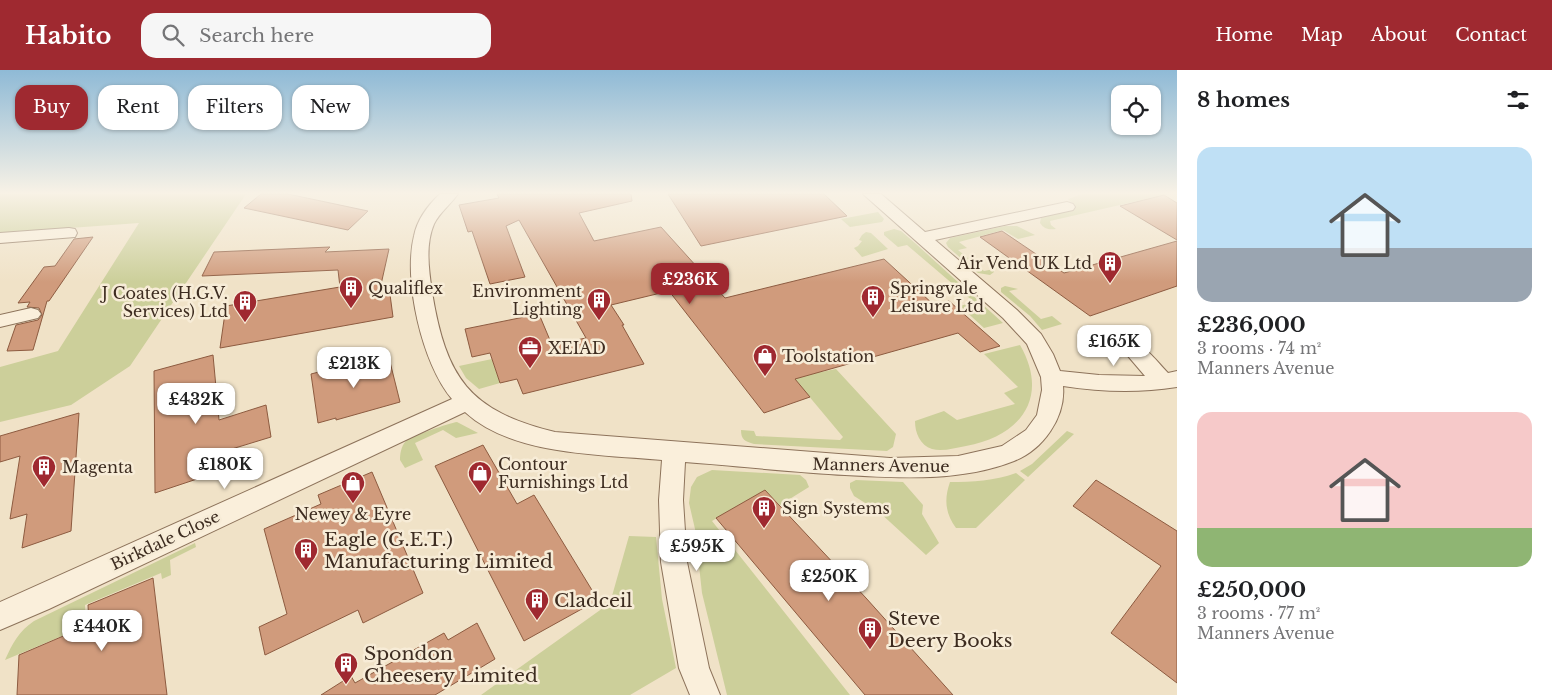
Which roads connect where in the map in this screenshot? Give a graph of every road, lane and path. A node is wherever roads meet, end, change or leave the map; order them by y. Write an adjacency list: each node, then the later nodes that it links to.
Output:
1 (426, 223): 14 (street, Manners Avenue)
2 (905, 223): 7 (street, Manners Avenue)
3 (991, 223): 7 (street)
4 (69, 233): 5 (street)
5 (34, 236): 6 (street); 8 (street)
6 (0, 238)
7 (922, 238): 12 (street, Manners Avenue)
8 (21, 253)
9 (31, 314): 10 (street)
10 (0, 321)
11 (1132, 350): 13 (street)
12 (1052, 377): 13 (street); 15 (street, Manners Avenue)
13 (1170, 380)
14 (467, 401): 15 (street, Manners Avenue); 16 (street, Birkdale Close)
15 (674, 452): 17 (street)
16 (0, 616)
17 (705, 695)

